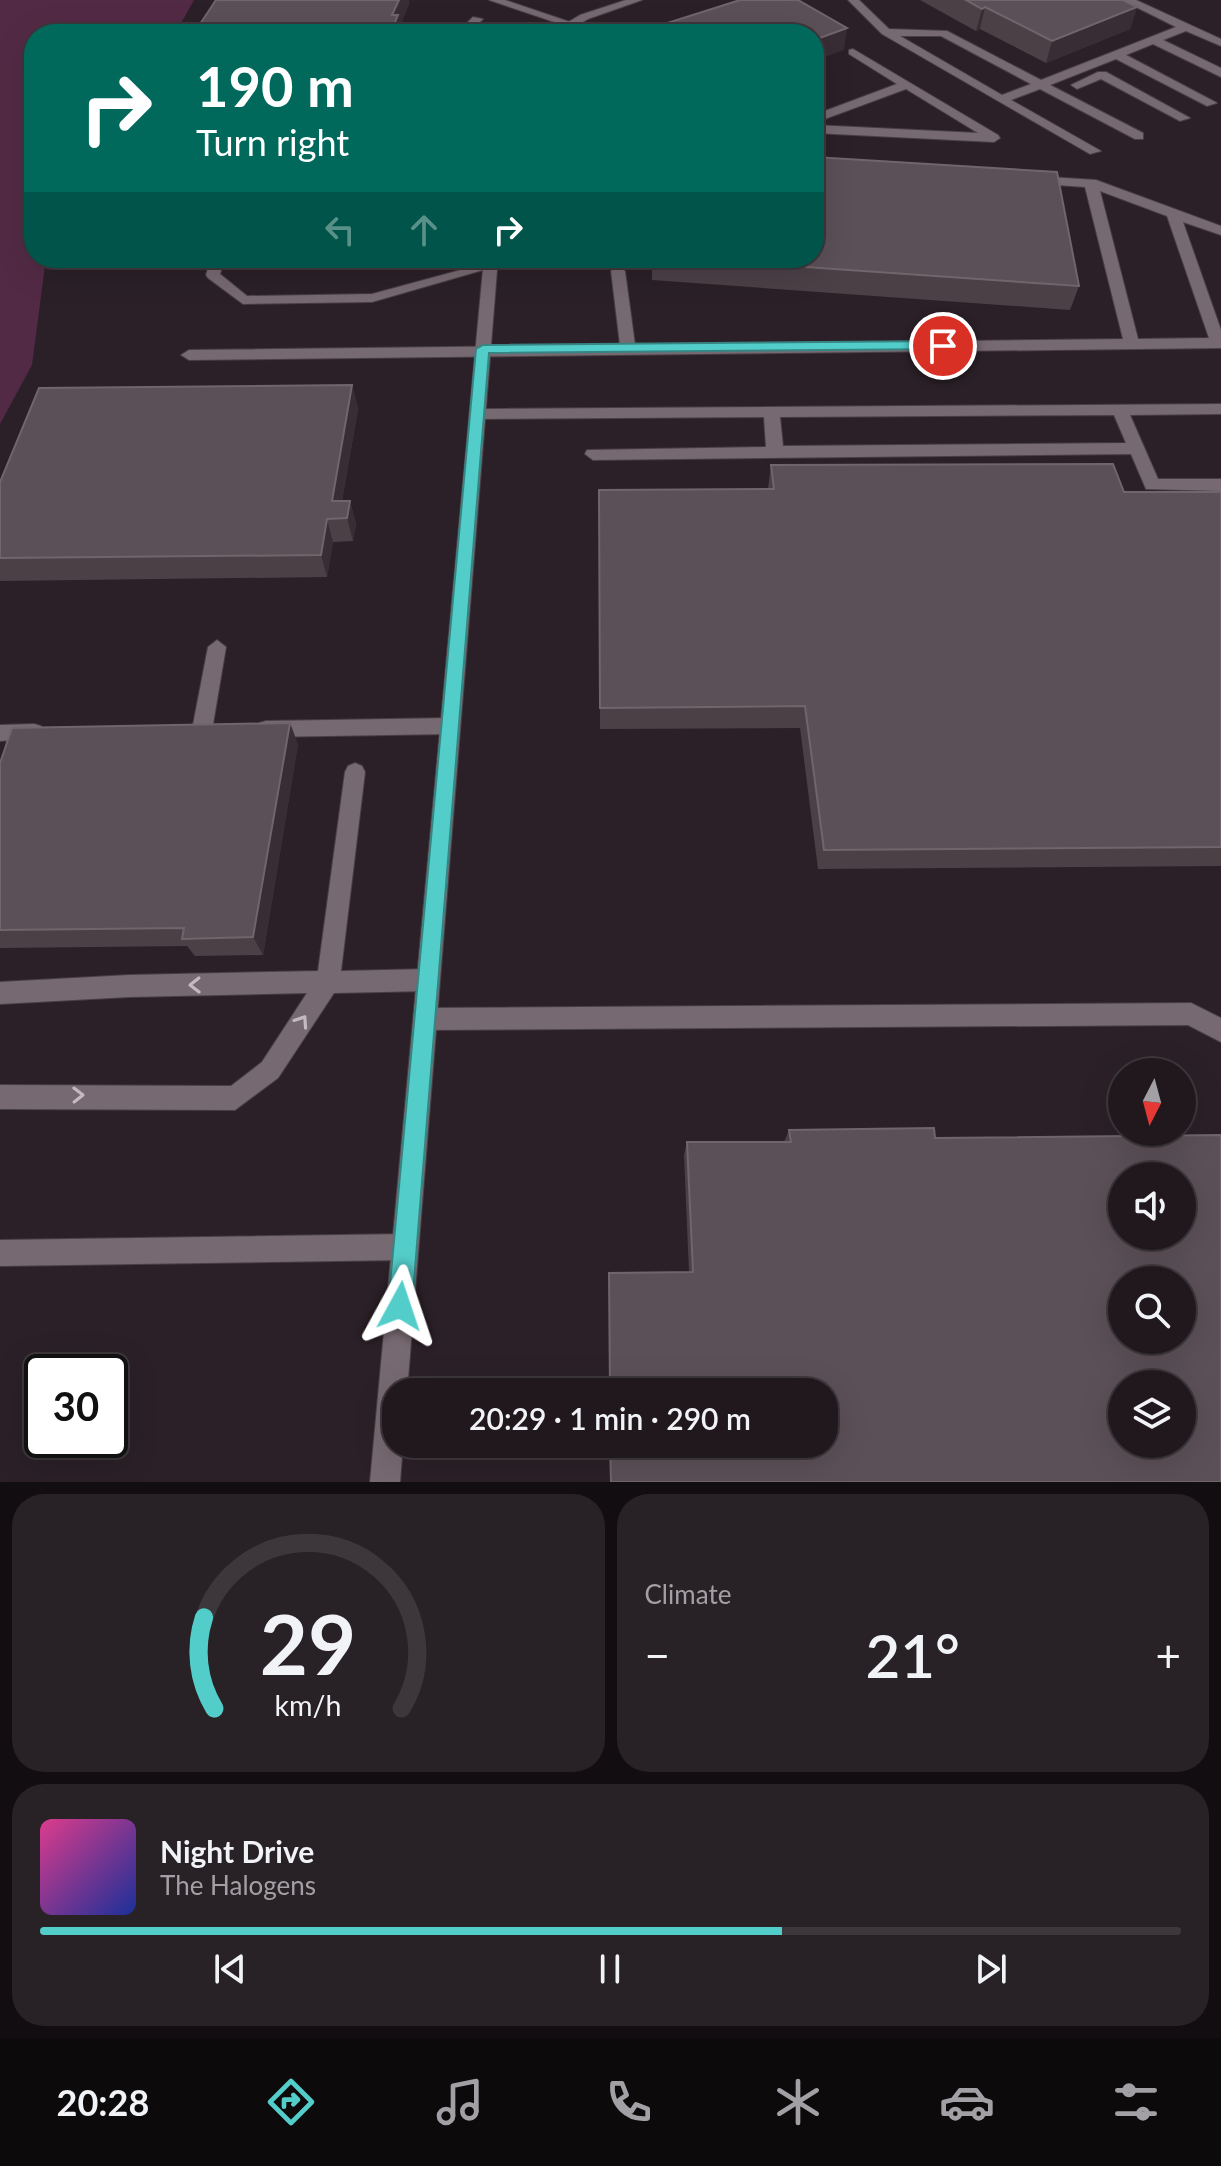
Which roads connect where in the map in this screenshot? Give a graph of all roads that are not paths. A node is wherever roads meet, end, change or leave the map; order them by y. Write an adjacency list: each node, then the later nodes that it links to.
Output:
1 (494, 0): 7 (street)
2 (637, 0): 7 (street)
3 (853, 0): 9 (street)
4 (1127, 0): 8 (street)
5 (477, 19): 6 (street)
6 (472, 24)
7 (570, 24)
8 (1186, 27): 10 (street); 11 (street)
9 (886, 32): 15 (street); 18 (street)
10 (1153, 40): 13 (street); 14 (street)
11 (1221, 43)
12 (853, 52): 16 (street)
13 (1117, 55): 15 (street); 19 (street)
14 (1221, 73)
15 (1043, 84): 17 (street); 18 (street)
16 (906, 85): 20 (street); 22 (street)
17 (1059, 92): 21 (street); 23 (street)
18 (1001, 100): 24 (street)
19 (1211, 103)
20 (824, 115)
21 (1184, 118)
22 (824, 130)
23 (1139, 136)
24 (1095, 151)
25 (1014, 179): 26 (street)
26 (1091, 183): 27 (street); 34 (street)
27 (1173, 213): 28 (street); 33 (street)
28 (1221, 231)
29 (215, 268): 30 (street)
30 (470, 268)
31 (490, 268): 36 (street)
32 (618, 271): 35 (street)
33 (1219, 343): 34 (street)
34 (1132, 344): 35 (street)
35 (628, 348): 36 (street)
36 (483, 349): 37 (street); 41 (street)
37 (189, 355)
38 (1120, 409): 39 (street); 40 (street); 42 (street)
39 (1221, 409)
40 (771, 412): 41 (street); 43 (street)
41 (477, 414): 47 (street)
42 (1136, 448): 43 (street); 45 (street)
43 (775, 452): 44 (street)
44 (593, 454)
45 (1221, 485)
46 (217, 647): 49 (street)
47 (450, 726): 48 (street); 53 (street)
48 (248, 729)
49 (202, 730)
50 (47, 732): 51 (street)
51 (0, 733)
52 (355, 772): 54 (street)
53 (428, 980): 54 (street); 56 (street)
54 (328, 982): 55 (street, one-way to 55); 58 (street, one-way to 54)
55 (0, 993)
56 (425, 1019): 57 (street); 59 (street)
57 (1221, 1031)
58 (0, 1097)
59 (405, 1247): 60 (street); 61 (street)
60 (0, 1253)
61 (385, 1482)

